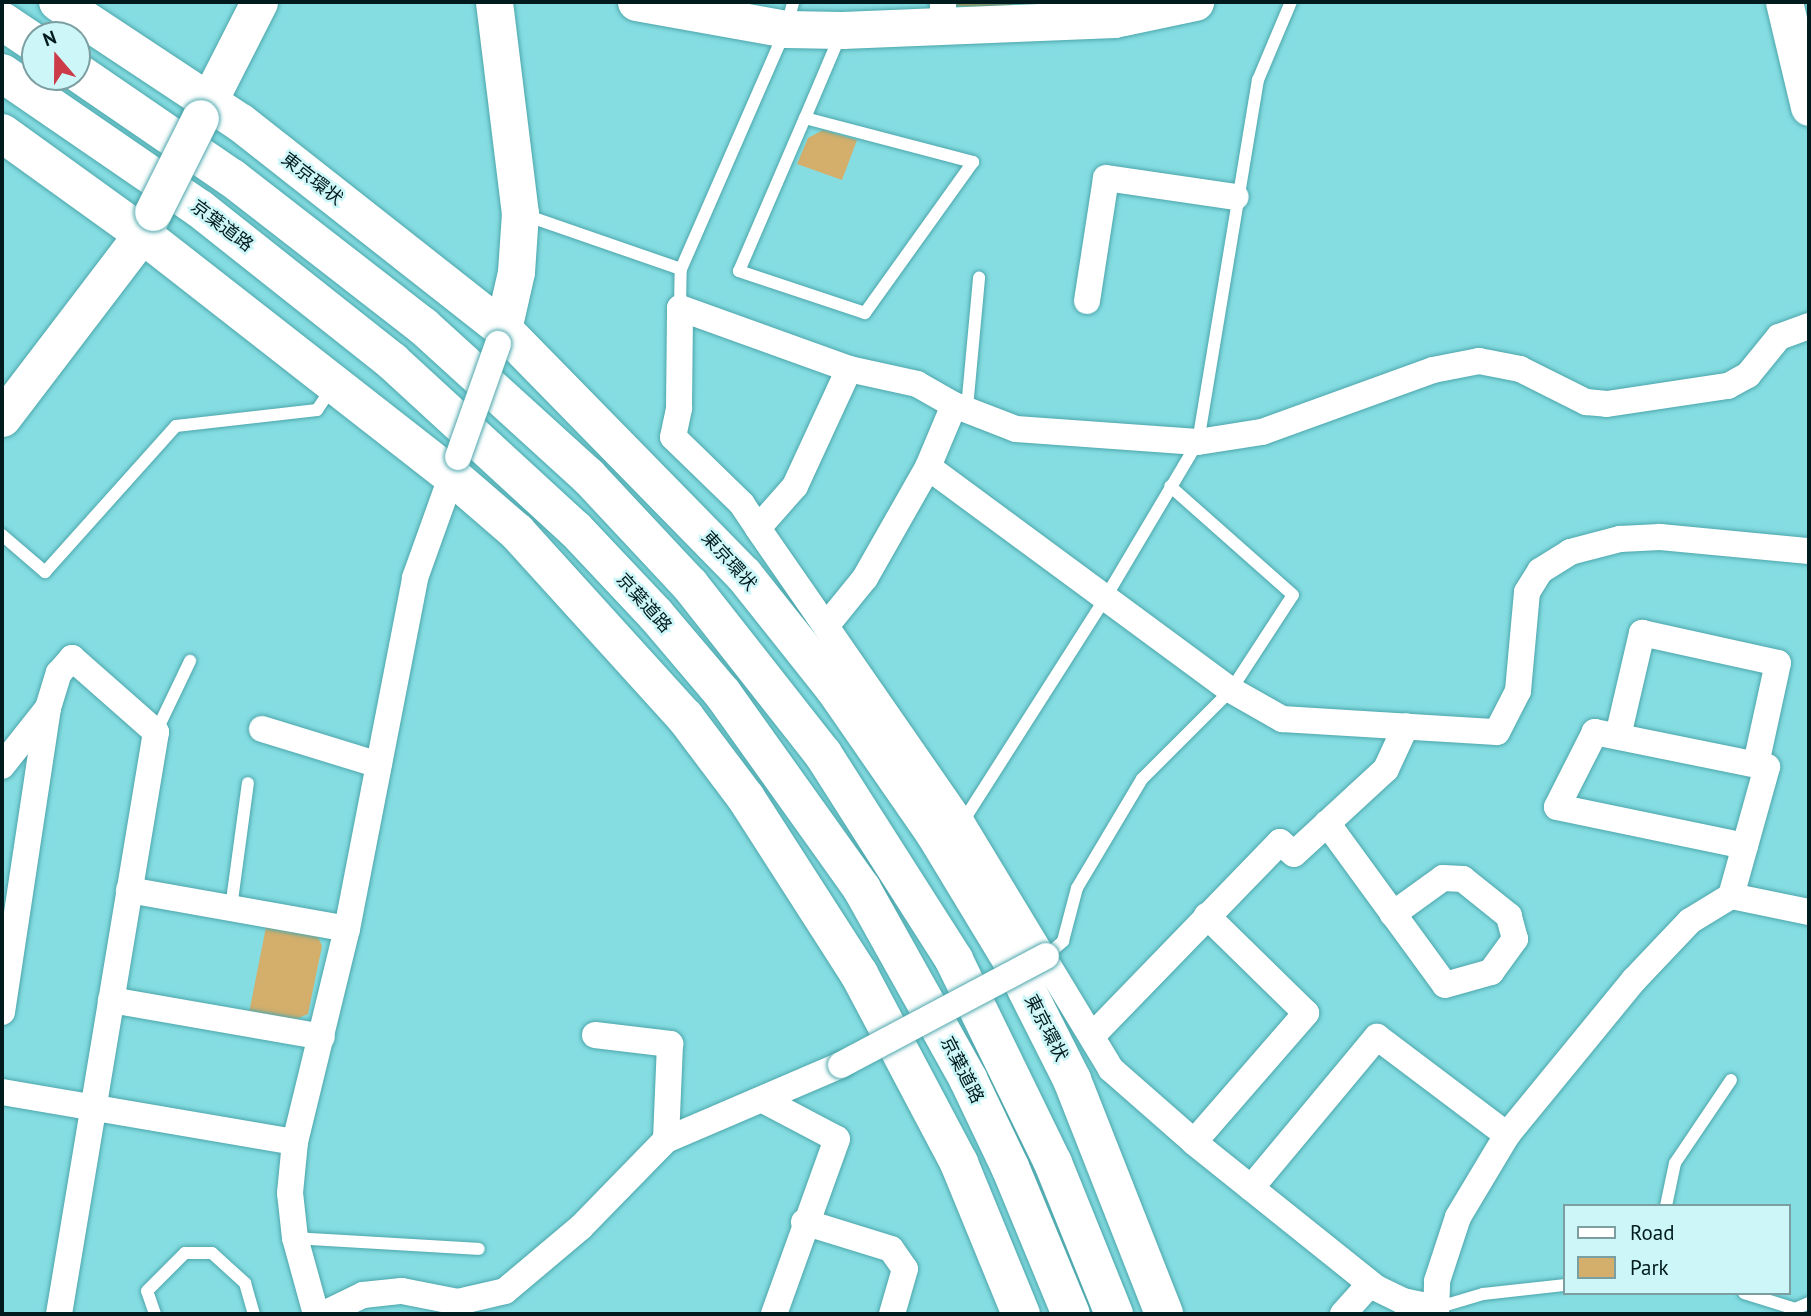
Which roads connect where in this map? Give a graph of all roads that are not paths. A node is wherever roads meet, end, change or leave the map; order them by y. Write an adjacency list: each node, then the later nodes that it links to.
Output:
1 (58, 2): 17 (highway, 東京環状)
2 (259, 2): 17 (street)
3 (494, 2): 21 (street)
4 (636, 2): 8 (street)
5 (1195, 2): 10 (street)
6 (1291, 2): 20 (lane)
7 (1784, 2): 16 (street)
8 (681, 7): 9 (street)
9 (789, 15): 12 (street); 23 (lane)
10 (943, 15): 12 (street)
11 (2, 21): 13 (highway)
12 (842, 30): 18 (lane)
13 (21, 34)
14 (2, 73): 95 (highway, 京葉道路)
15 (91, 82): 96 (highway)
16 (1809, 107)
17 (204, 111): 22 (street, bridge); 28 (highway, 東京環状)
18 (805, 118): 18 (lane)
19 (2, 133): 22 (highway)
20 (1236, 197): 25 (street); 33 (lane)
21 (520, 213): 23 (lane); 28 (street)
22 (148, 223): 30 (highway); 32 (street)
23 (681, 269): 26 (lane)
24 (979, 278): 31 (lane)
25 (1087, 301)
26 (680, 308): 29 (street); 37 (street)
27 (1809, 326): 33 (street)
28 (501, 337): 34 (street, bridge); 97 (highway, 東京環状)
29 (849, 369): 31 (street); 37 (street)
30 (336, 382): 34 (highway); 38 (lane)
31 (961, 406): 33 (street); 35 (street)
32 (2, 418)
33 (1198, 442): 36 (lane)
34 (455, 466): 50 (street); 94 (highway)
35 (928, 467): 40 (street); 41 (street)
36 (1170, 486): 40 (lane); 43 (lane)
37 (758, 528): 41 (street)
38 (2, 534)
39 (1809, 551): 45 (street)
40 (1107, 595): 43 (street); 53 (lane)
41 (826, 626): 53 (street)
42 (190, 662): 47 (lane)
43 (1231, 690): 45 (street); 63 (lane)
44 (48, 708): 47 (street); 51 (street); 65 (street)
45 (1406, 726): 54 (street)
46 (262, 729): 50 (street)
47 (156, 732): 56 (street)
48 (1618, 736): 49 (street); 49 (street); 55 (street)
49 (1756, 764): 55 (street)
50 (379, 765): 62 (street)
51 (2, 766)
52 (248, 783): 58 (lane)
53 (962, 823): 63 (street)
54 (1327, 823): 60 (street); 61 (street)
55 (1745, 846): 57 (street)
56 (129, 890): 58 (street); 64 (street)
57 (1731, 896): 59 (street); 73 (street)
58 (231, 908): 62 (street)
59 (1809, 912)
60 (1393, 914): 60 (street)
61 (1207, 916): 67 (street); 76 (street)
62 (347, 929): 68 (street)
63 (1046, 956): 67 (street); 71 (street, bridge)
64 (111, 1000): 68 (street); 72 (street)
65 (2, 1012)
66 (595, 1035): 74 (street)
67 (1092, 1036): 76 (street)
68 (322, 1037): 75 (street)
69 (1731, 1080): 78 (lane)
70 (2, 1092): 72 (street)
71 (765, 1101): 74 (street); 79 (street)
72 (93, 1106): 75 (street); 87 (street)
73 (1507, 1135): 77 (street); 86 (street)
74 (666, 1140): 91 (street)
75 (295, 1142): 80 (street)
76 (1194, 1142): 77 (street)
77 (1251, 1188): 82 (street)
78 (1667, 1204)
79 (804, 1222): 92 (street); 93 (street)
80 (295, 1238): 81 (lane); 90 (street)
81 (479, 1249)
82 (1370, 1283): 86 (street); 98 (street)
83 (1562, 1286): 86 (lane)
84 (1750, 1295): 85 (lane)
85 (1809, 1303)
86 (1436, 1311)
87 (59, 1314)
88 (155, 1314): 89 (lane)
89 (254, 1314)
90 (316, 1314)
91 (324, 1314)
92 (774, 1314)
93 (892, 1314)
94 (1021, 1314)
95 (1071, 1314)
96 (1114, 1314)
97 (1164, 1314)
98 (1343, 1314)

